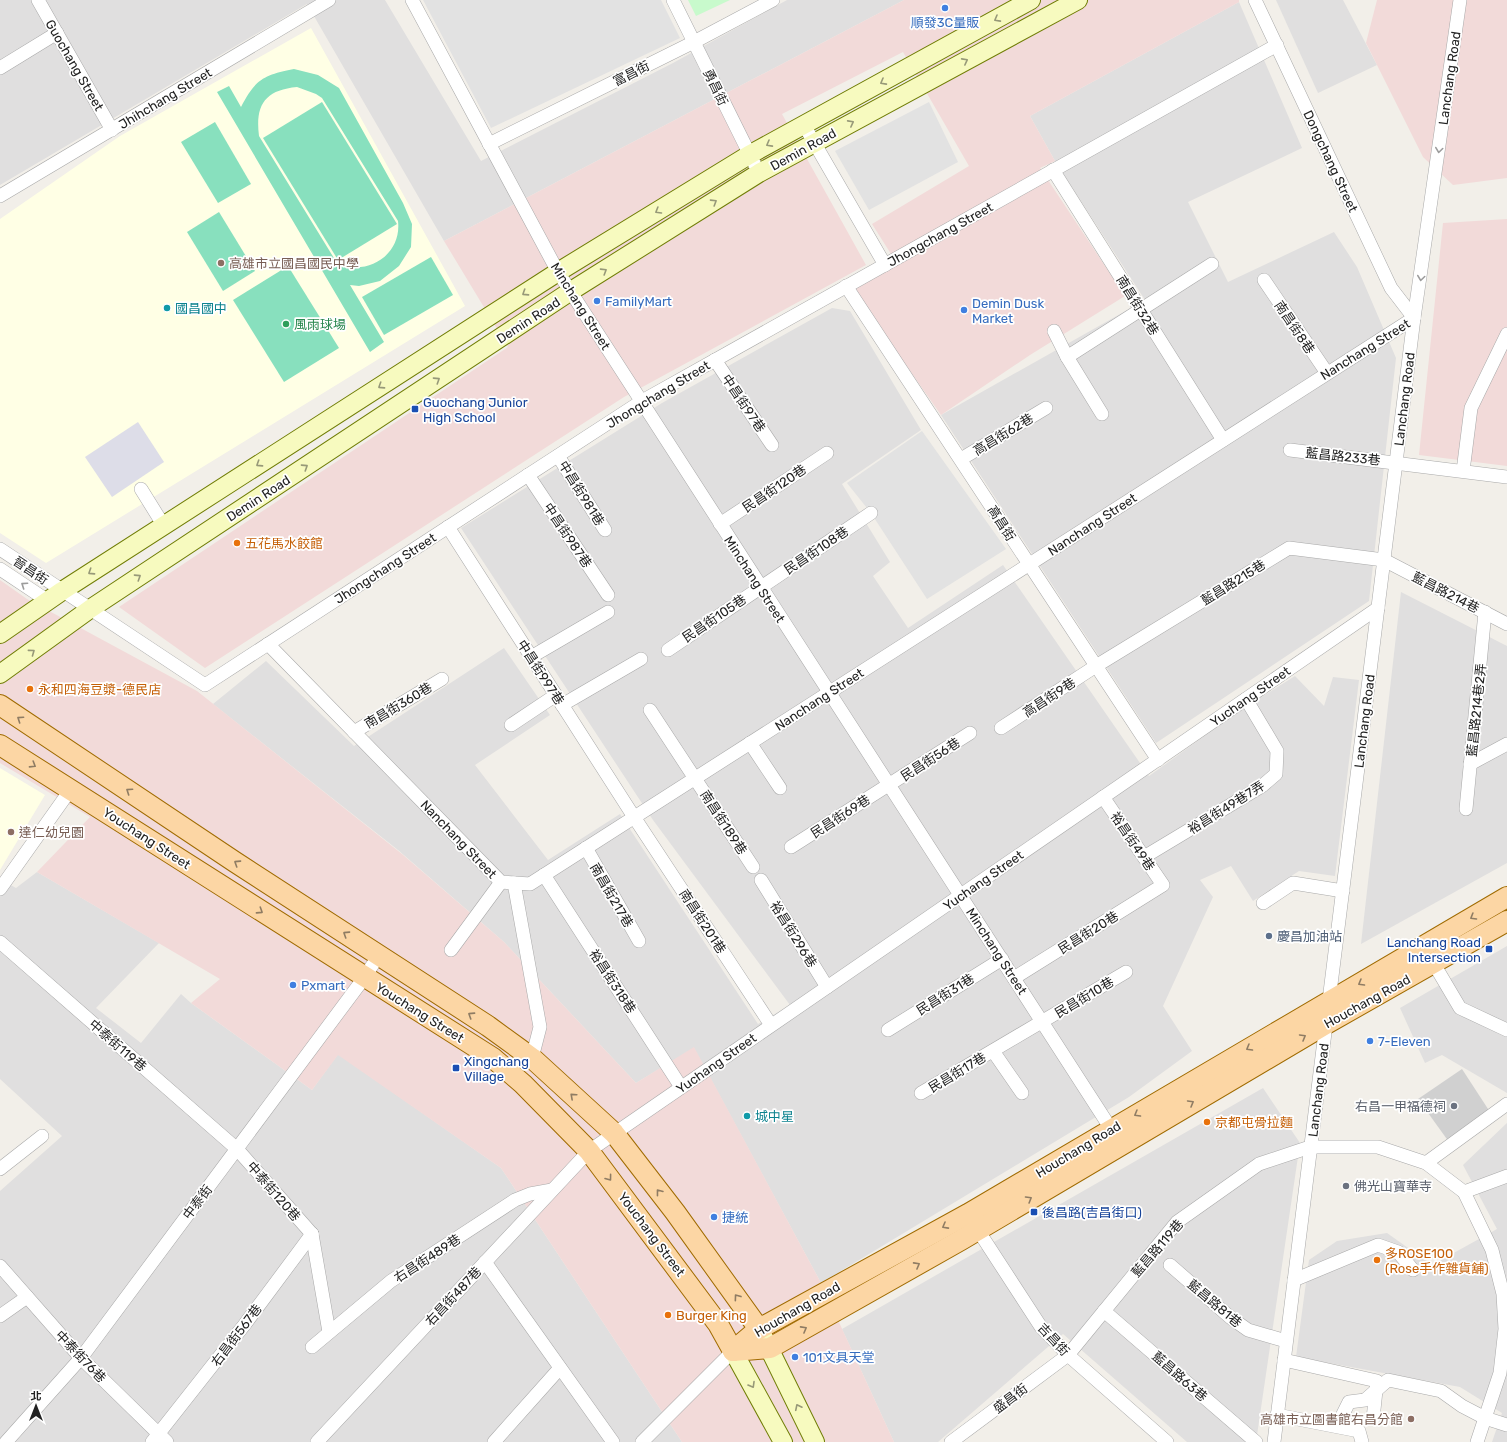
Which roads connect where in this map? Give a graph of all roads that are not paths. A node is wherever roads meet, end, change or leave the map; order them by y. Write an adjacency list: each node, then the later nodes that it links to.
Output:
1 (38, 0): 11 (street, Guochang Street)
2 (329, 0): 16 (street, Jhihchang Street)
3 (412, 0): 18 (street, Minchang Street)
4 (673, 0): 12 (street, 勇昌街)
5 (772, 0): 12 (street, 富昌街)
6 (1078, 0): 10 (street, Demin Road)
7 (1256, 0): 13 (street, Dongchang Street)
8 (1460, 0): 30 (street, Lanchang Road, one-way to 30)
9 (1023, 2): 10 (street); 15 (street, Demin Road, one-way to 15)
10 (1032, 25): 17 (street, Demin Road, one-way to 10)
11 (57, 33): 14 (street); 16 (street, Guochang Street)
12 (694, 42): 18 (street, 富昌街); 19 (street, 勇昌街)
13 (1277, 45): 20 (street, Jhongchang Street); 30 (street, Dongchang Street)
14 (0, 68)
15 (804, 125): 17 (street); 19 (street, Demin Road, one-way to 19)
16 (112, 130): 22 (street, Jhihchang Street)
17 (815, 143): 21 (street, Demin Road); 24 (street)
18 (489, 144): 25 (street, Minchang Street)
19 (749, 155): 21 (street, 勇昌街); 25 (street, Demin Road, one-way to 25)
20 (1053, 170): 24 (street, Jhongchang Street); 29 (street, 南昌街32巷)
21 (758, 173): 28 (street, Demin Road, one-way to 21)
22 (0, 196)
23 (1212, 264): 29 (street)
24 (885, 265): 27 (street, Jhongchang Street)
25 (558, 272): 28 (street, Minchang Street); 52 (street, Demin Road, one-way to 52)
26 (1264, 280): 35 (street, 南昌街8巷)
27 (846, 286): 34 (street, Jhongchang Street); 44 (street, 高昌街)
28 (571, 292): 36 (street, Minchang Street); 64 (street, Demin Road, one-way to 28)
29 (1141, 310): 33 (street); 39 (street, 南昌街32巷)
30 (1414, 318): 35 (street, Nanchang Street); 45 (street, Lanchang Road)
31 (1054, 331): 33 (street)
32 (1507, 334): 46 (street)
33 (1067, 357): 38 (street)
34 (715, 360): 36 (street, Jhongchang Street); 40 (street, 中昌街97巷)
35 (1327, 373): 39 (street, Nanchang Street)
36 (642, 402): 43 (street, Jhongchang Street); 51 (street, Minchang Street)
37 (1046, 408): 44 (street, 高昌街62巷)
38 (1102, 414)
39 (1223, 440): 57 (street, Nanchang Street)
40 (772, 445)
41 (1290, 450): 45 (street, 藍昌路233巷)
42 (828, 453): 51 (street, 民昌街120巷)
43 (558, 456): 47 (street, Jhongchang Street); 54 (street, 中昌街981巷)
44 (961, 460): 57 (street, 高昌街)
45 (1396, 462): 46 (street); 56 (street, Lanchang Road)
46 (1463, 471): 48 (street)
47 (528, 475): 53 (street, Jhongchang Street); 61 (street, 中昌街987巷)
48 (1507, 477)
49 (141, 489): 52 (street)
50 (871, 513): 59 (street, 民昌街108巷)
51 (720, 524): 59 (street, Minchang Street)
52 (164, 526): 60 (street, Demin Road, one-way to 60)
53 (448, 527): 69 (street, Jhongchang Street); 71 (street, 中昌街997巷)
54 (605, 530)
55 (0, 549): 60 (street, 晉昌街)
56 (1384, 560): 63 (street, Lanchang Road); 66 (street, 藍昌路214巷); 73 (street, 藍昌路215巷)
57 (1030, 564): 73 (street, 高昌街); 76 (street, Nanchang Street)
58 (0, 569): 62 (street, one-way to 58)
59 (761, 587): 70 (street, 民昌街105巷); 76 (street, Minchang Street)
60 (62, 591): 62 (street, Demin Road); 64 (street, Jhongchang Street)
61 (608, 595)
62 (48, 601): 68 (street, Demin Road)
63 (1378, 608): 77 (street, Yuchang Street); 106 (street, Lanchang Road)
64 (90, 609): 69 (street, Jhongchang Street); 74 (street, Demin Road, one-way to 64)
65 (608, 612): 71 (street)
66 (1485, 612): 67 (street, 藍昌路214巷); 89 (street, 藍昌路214巷2弄)
67 (1507, 624)
68 (0, 634)
69 (268, 644): 83 (street, Nanchang Street)
70 (668, 650)
71 (532, 657): 78 (street, 中昌街997巷)
72 (641, 659): 78 (street)
73 (1096, 666): 82 (street, 高昌街9巷); 88 (street, 高昌街)
74 (0, 674)
75 (442, 679): 83 (street, 南昌街360巷)
76 (829, 692): 85 (street, Nanchang Street); 91 (street, Minchang Street)
77 (1246, 699): 88 (street, Yuchang Street); 99 (street, 裕昌街49巷7弄)
78 (559, 700): 81 (street); 96 (street, 中昌街997巷)
79 (0, 706): 114 (main road, Youchang Street, one-way to 79)
80 (650, 710): 90 (street, 南昌街189巷)
81 (511, 726)
82 (1001, 728)
83 (354, 732): 103 (street, Nanchang Street)
84 (970, 733): 91 (street, 民昌街56巷)
85 (750, 743): 90 (street, Nanchang Street); 92 (street)
86 (1507, 744): 89 (street)
87 (0, 745): 93 (main road, Youchang Street, one-way to 93)
88 (1158, 760): 94 (street, Yuchang Street)
89 (1470, 764): 95 (street, 藍昌路214巷2弄)
90 (695, 778): 96 (street, Nanchang Street); 100 (street, 南昌街189巷)
91 (889, 785): 98 (street, 民昌街69巷); 107 (street, Minchang Street)
92 (780, 788)
93 (72, 789): 105 (street); 118 (main road, Youchang Street, one-way to 118)
94 (1103, 797): 99 (street, 裕昌街49巷); 107 (street, Yuchang Street)
95 (1466, 809)
96 (634, 817): 97 (street, Nanchang Street); 124 (street, 南昌街201巷)
97 (586, 848): 101 (street, Nanchang Street); 111 (street, 南昌街217巷)
98 (791, 848)
99 (1144, 857): 104 (street, 裕昌街49巷)
100 (754, 866)
101 (544, 875): 103 (street, Nanchang Street); 129 (street, 裕昌街318巷)
102 (760, 880): 120 (street, 裕昌街296巷)
103 (507, 882): 113 (street); 128 (street)
104 (1163, 885): 119 (street, 民昌街20巷)
105 (0, 889)
106 (1342, 891): 109 (street); 121 (street, Lanchang Road)
107 (960, 895): 115 (street, Minchang Street); 120 (street, Yuchang Street)
108 (1507, 897): 121 (main road, Houchang Road, one-way to 121)
109 (1263, 903)
110 (1507, 921): 116 (main road, Houchang Road)
111 (639, 941)
112 (0, 942): 137 (street, 中泰街119巷)
113 (451, 950)
114 (379, 955): 118 (street, 中泰街); 128 (main road, Youchang Street, one-way to 114)
115 (1002, 959): 119 (street, Minchang Street); 125 (street, 民昌街31巷)
116 (1434, 964): 123 (main road, Houchang Road); 126 (street)
117 (1126, 972): 122 (street, 民昌街10巷)
118 (364, 978): 137 (street, 中泰街); 138 (main road, Youchang Street)
119 (1014, 978): 122 (street, Minchang Street)
120 (827, 987): 124 (street, Yuchang Street)
121 (1329, 1002): 123 (street, Lanchang Road); 135 (main road, Houchang Road, one-way to 135)
122 (1042, 1022): 127 (street, 民昌街17巷); 135 (street, Minchang Street)
123 (1326, 1024): 135 (main road, Houchang Road, one-way to 123); 136 (street, Lanchang Road)
124 (771, 1025): 129 (street, Yuchang Street)
125 (888, 1030)
126 (1507, 1030)
127 (993, 1051): 130 (street, 民昌街17巷); 131 (street, 民昌街17巷)
128 (532, 1058): 133 (main road, Youchang Street, one-way to 128)
129 (681, 1087): 133 (street, Yuchang Street)
130 (921, 1093)
131 (1022, 1093)
132 (1507, 1104): 139 (street)
133 (614, 1133): 138 (street, Yuchang Street); 154 (main road, Youchang Street, one-way to 133)
134 (42, 1136): 140 (street)
135 (1116, 1136): 144 (main road, Houchang Road)
136 (1310, 1148): 139 (street, 藍昌路119巷); 150 (street, Lanchang Road); 152 (street, 藍昌路119巷)
137 (237, 1149): 145 (street, 中泰街120巷); 161 (street, 中泰街)
138 (588, 1151): 142 (street, 右昌街487巷); 159 (main road, Youchang Street, one-way to 159)
139 (1426, 1163): 143 (street, 藍昌路119巷)
140 (0, 1169)
141 (1507, 1176): 143 (street)
142 (552, 1190): 146 (street, 右昌街487巷); 155 (street, 右昌街489巷)
143 (1464, 1192): 165 (street)
144 (973, 1222): 154 (main road, Houchang Road, one-way to 154); 158 (main road, Houchang Road, one-way to 144); 160 (street, 吉昌街)
145 (312, 1234): 155 (street); 169 (street, 右昌街567巷)
146 (485, 1262): 163 (street); 171 (street, 右昌街487巷)
147 (1170, 1265): 156 (street, 藍昌路81巷)
148 (0, 1266): 151 (street, 中泰街76巷)
149 (1414, 1270): 150 (street)
150 (1294, 1280): 156 (street, Lanchang Road)
151 (27, 1297): 153 (street); 161 (street, 中泰街76巷)
152 (1104, 1311): 160 (street, 藍昌路119巷); 179 (street, 藍昌路63巷)
153 (0, 1316)
154 (759, 1329): 158 (street); 159 (main road, Houchang Road)
155 (329, 1332): 157 (street, 右昌街489巷)
156 (1286, 1341): 162 (street, Lanchang Road)
157 (312, 1347)
158 (770, 1348): 159 (main road, Houchang Road); 176 (street, one-way to 158)
159 (733, 1351): 174 (street); 175 (street, Youchang Street, one-way to 175)
160 (1068, 1355): 177 (street, 盛昌街); 178 (street, 吉昌街)
161 (81, 1358): 169 (street, 中泰街76巷); 170 (street, 中泰街)
162 (1284, 1360): 164 (street, Lanchang Road); 166 (street)
163 (560, 1368): 172 (street); 173 (street)
164 (1277, 1415): 168 (street); 180 (street, Lanchang Road)
165 (1485, 1418): 167 (street); 168 (street); 182 (street)
166 (1373, 1420)
167 (1507, 1425)
168 (1346, 1428): 181 (street)
169 (159, 1440)
170 (6, 1442)
171 (317, 1442)
172 (494, 1442)
173 (613, 1442)
174 (642, 1442)
175 (783, 1442)
176 (815, 1442)
177 (951, 1442)
178 (1167, 1442)
179 (1256, 1442)
180 (1274, 1442)
181 (1362, 1442)
182 (1476, 1442)

